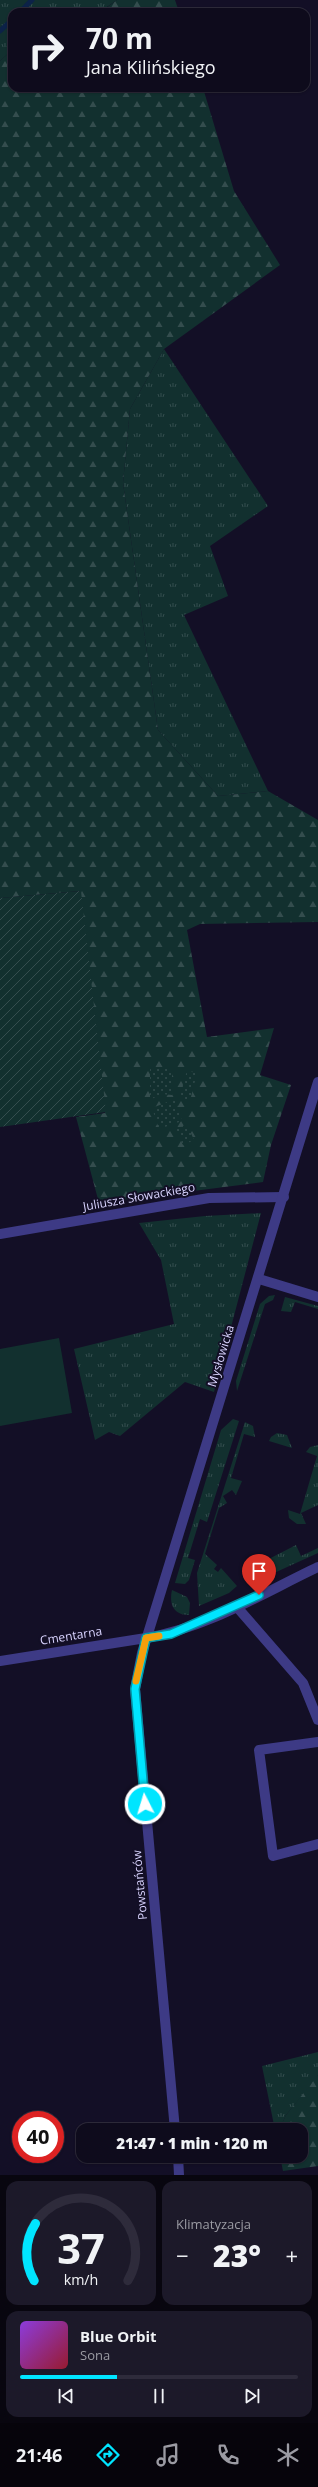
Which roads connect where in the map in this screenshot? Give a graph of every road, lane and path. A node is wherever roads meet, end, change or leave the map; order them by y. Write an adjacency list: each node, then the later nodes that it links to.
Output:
1 (318, 1082): 2 (street, Mysłowicka)
2 (284, 1196): 3 (street, Juliusza Słowackiego); 4 (street, Mysłowicka)
3 (0, 1234)
4 (259, 1279): 5 (street); 8 (street, Mysłowicka)
5 (318, 1297)
6 (318, 1567): 7 (street, Cmentarna)
7 (236, 1606): 8 (street, Cmentarna); 10 (street)
8 (146, 1638): 9 (street, Cmentarna); 13 (street, Powstańców)
9 (0, 1661)
10 (318, 1720)
11 (318, 1742): 12 (street)
12 (318, 1844)
13 (175, 2123)
14 (178, 2163): 15 (street)
15 (179, 2175)

